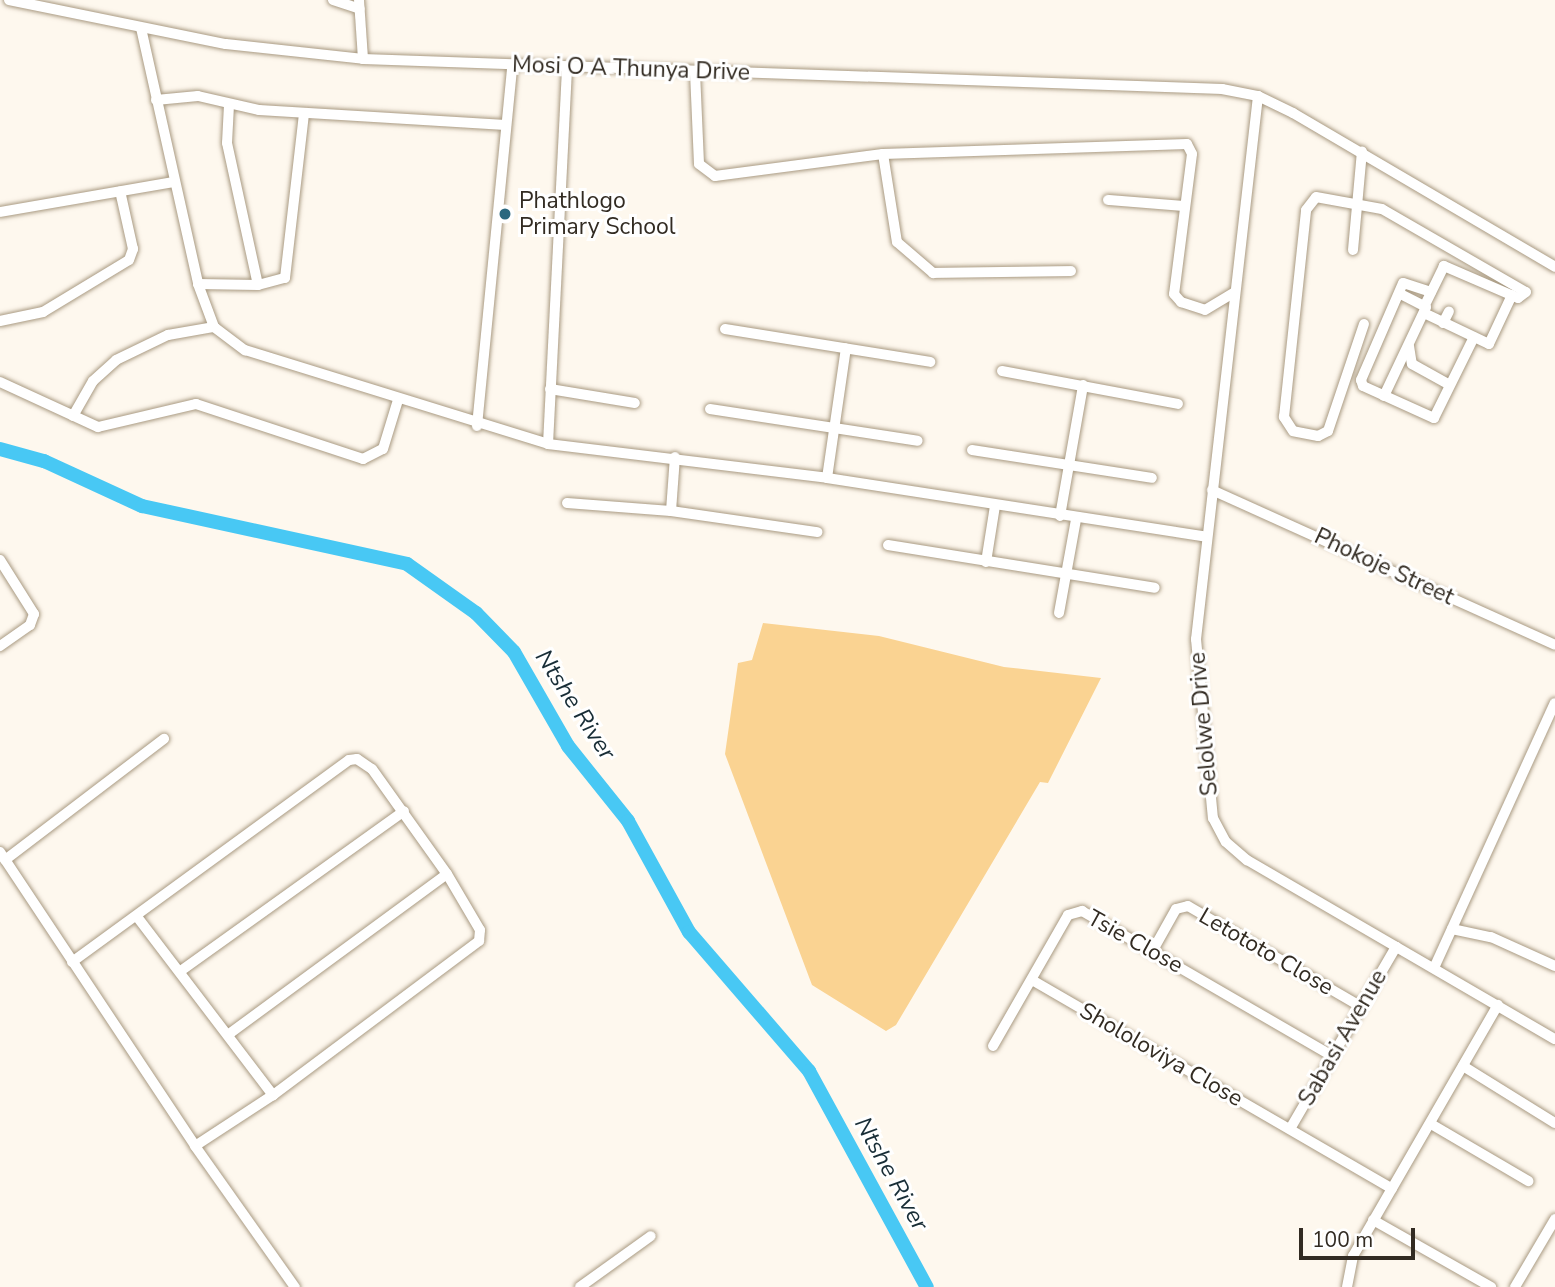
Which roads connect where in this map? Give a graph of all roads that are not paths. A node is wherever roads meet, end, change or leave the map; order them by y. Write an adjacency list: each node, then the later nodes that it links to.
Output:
1 (9, 0): 4 (street, Mosi O A Thunya Drive)
2 (333, 0): 3 (street)
3 (359, 4): 6 (street)
4 (52, 5): 5 (street, Mosi O A Thunya Drive)
5 (141, 28): 6 (street, Mosi O A Thunya Drive); 11 (street)
6 (363, 59): 7 (street, Mosi O A Thunya Drive)
7 (512, 65): 8 (street, Mosi O A Thunya Drive); 14 (street)
8 (567, 68): 9 (street, Mosi O A Thunya Drive); 51 (street)
9 (695, 72): 10 (street, Mosi O A Thunya Drive); 16 (street)
10 (1258, 96): 15 (street, Mosi O A Thunya Drive); 33 (street, Selolwe Drive)
11 (156, 100): 12 (street); 17 (street)
12 (229, 105): 13 (street); 31 (street)
13 (304, 114): 14 (street); 31 (street)
14 (506, 125): 58 (street)
15 (1362, 151): 20 (street); 26 (street, Mosi O A Thunya Drive)
16 (883, 154): 21 (street); 28 (street)
17 (174, 182): 18 (street); 30 (street)
18 (120, 191): 22 (street); 38 (street)
19 (1108, 200): 21 (street)
20 (1359, 205): 23 (street); 24 (street); 40 (street)
21 (1185, 206): 33 (street)
22 (0, 212)
23 (1353, 250)
24 (1452, 250): 25 (street); 27 (street)
25 (1444, 266): 29 (street); 32 (street)
26 (1555, 267)
27 (1489, 270): 29 (street); 35 (street)
28 (1071, 271)
29 (1483, 283): 35 (street)
30 (198, 284): 31 (street); 41 (street)
31 (258, 285)
32 (1431, 292): 34 (street); 36 (street)
33 (1233, 293): 67 (street, Selolwe Drive)
34 (1399, 293): 36 (street); 52 (street)
35 (1512, 295): 43 (street)
36 (1425, 309): 39 (street); 44 (street)
37 (1449, 311): 39 (street)
38 (0, 321)
39 (1443, 323): 43 (street)
40 (1364, 324)
41 (214, 327): 53 (street); 57 (street)
42 (725, 329): 45 (street)
43 (1474, 337): 50 (street)
44 (1408, 344): 50 (street); 52 (street)
45 (846, 348): 46 (street); 59 (street)
46 (930, 362)
47 (1002, 371): 49 (street)
48 (0, 382): 57 (street)
49 (1083, 385): 55 (street); 64 (street)
50 (1450, 386): 52 (street)
51 (550, 390): 54 (street); 61 (street)
52 (1384, 396)
53 (398, 400): 57 (street); 58 (street)
54 (635, 403)
55 (1178, 404)
56 (710, 409): 59 (street)
57 (73, 416)
58 (477, 426): 61 (street)
59 (834, 427): 60 (street); 65 (street)
60 (918, 441)
61 (548, 444): 63 (street)
62 (972, 450): 64 (street)
63 (675, 457): 65 (street); 70 (street)
64 (1068, 465): 66 (street); 71 (street)
65 (827, 478): 69 (street)
66 (1152, 478)
67 (1212, 490): 74 (street, Selolwe Drive); 81 (street, Phokoje Street)
68 (567, 503): 70 (street)
69 (995, 506): 71 (street); 77 (street)
70 (671, 511): 73 (street)
71 (1060, 516): 72 (street)
72 (1076, 519): 74 (street); 78 (street)
73 (817, 532)
74 (1206, 537): 90 (street, Selolwe Drive)
75 (888, 545): 77 (street)
76 (0, 560): 82 (street)
77 (986, 562): 78 (street)
78 (1066, 572): 79 (street); 80 (street)
79 (1154, 588)
80 (1059, 612)
81 (1555, 645)
82 (0, 646)
83 (1555, 704): 89 (street)
84 (164, 739): 86 (street)
85 (404, 811): 87 (street); 88 (street); 95 (street)
86 (3, 856): 92 (street)
87 (447, 874): 99 (street); 104 (street)
88 (138, 918): 92 (street); 95 (street)
89 (1452, 929): 93 (street); 94 (street)
90 (1396, 947): 94 (street, Selolwe Drive); 98 (street, Sabasi Avenue)
91 (1153, 950): 96 (street, Tsie Close); 98 (street, Letototo Close); 102 (street, Tsie Close)
92 (72, 962): 108 (street)
93 (1555, 966)
94 (1434, 968): 97 (street, Selolwe Drive)
95 (182, 970): 99 (street)
96 (1032, 980): 101 (street, Tsie Close); 107 (street, Shololoviya Close)
97 (1498, 1005): 100 (street, Selolwe Drive); 103 (street)
98 (1360, 1006): 102 (street, Sabasi Avenue)
99 (229, 1034): 104 (street)
100 (1555, 1039)
101 (993, 1046)
102 (1332, 1056): 107 (street, Sabasi Avenue)
103 (1463, 1066): 105 (street); 106 (street)
104 (273, 1095): 108 (street)
105 (1555, 1123)
106 (1431, 1124): 109 (street); 110 (street)
107 (1290, 1129): 110 (street, Shololoviya Close)
108 (195, 1146): 114 (street)
109 (1528, 1181)
110 (1391, 1189): 112 (street)
111 (1555, 1219): 118 (street)
112 (1373, 1220): 116 (street); 117 (street)
113 (651, 1236): 115 (street)
114 (295, 1287)
115 (580, 1287)
116 (1347, 1287)
117 (1490, 1287)
118 (1515, 1287)

